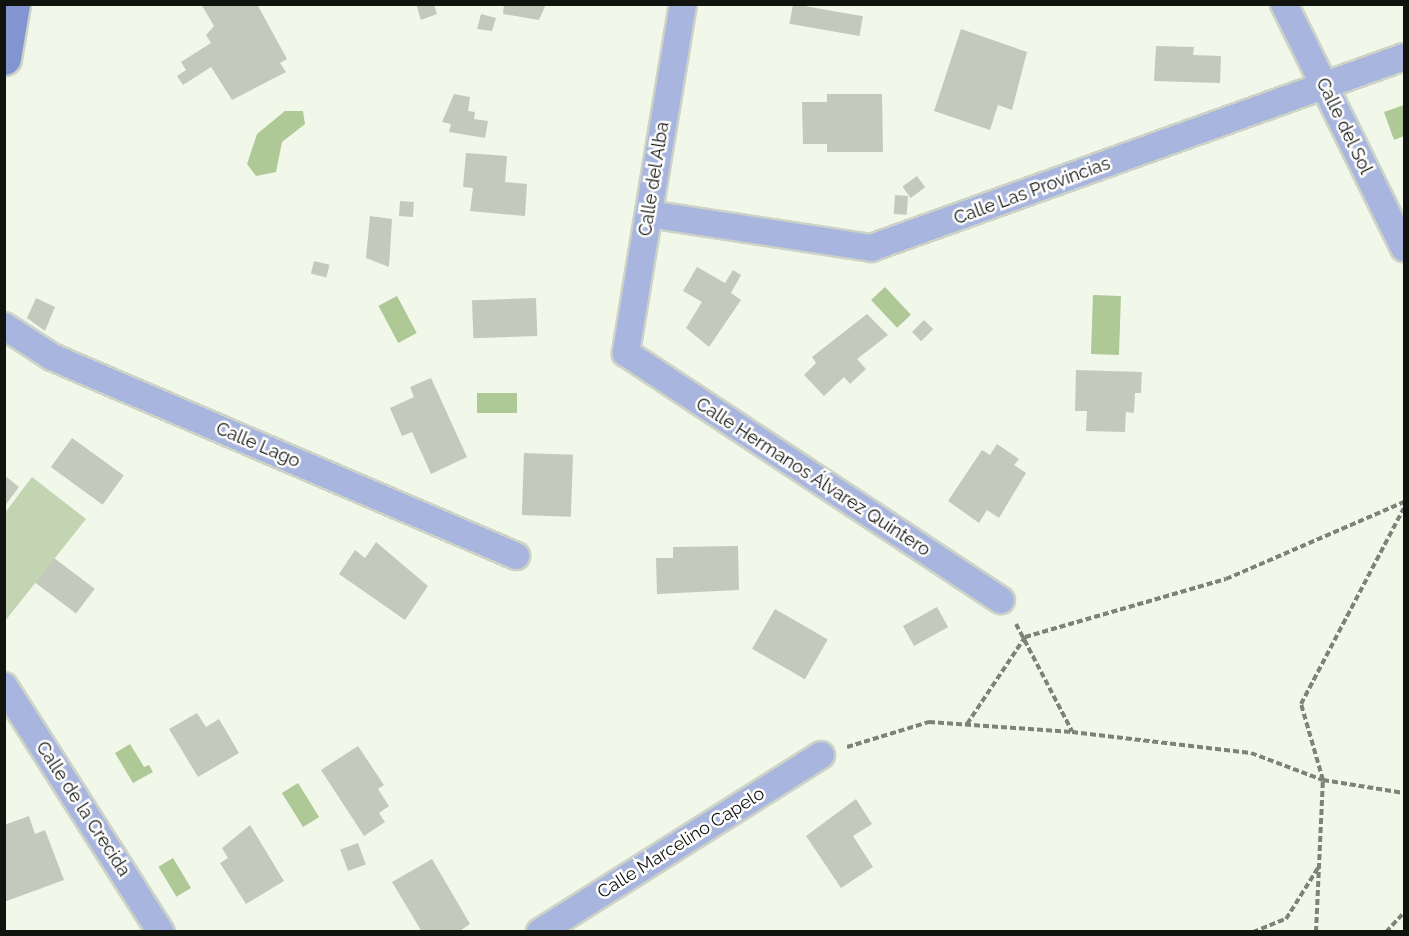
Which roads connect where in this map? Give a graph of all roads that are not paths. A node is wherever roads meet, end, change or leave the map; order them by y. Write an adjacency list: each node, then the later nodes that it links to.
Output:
1 (13, 4): 5 (main road)
2 (683, 4): 7 (street, Calle del Alba)
3 (1284, 4): 6 (street, Calle del Sol)
4 (1404, 57): 6 (street, Calle Las Provincias)
5 (4, 58)
6 (1325, 86): 7 (street, Calle Las Provincias); 8 (street, Calle del Sol)
7 (649, 214): 10 (street, Calle del Alba)
8 (1404, 248)
9 (4, 326): 11 (street, Calle Lago)
10 (626, 353): 12 (street, Calle Hermanos Álvarez Quintero)
11 (516, 556)
12 (1001, 600)
13 (4, 686): 15 (street, Calle de la Crecida)
14 (821, 755): 16 (street, Calle Marcelino Capelo)
15 (161, 932)
16 (540, 932)

